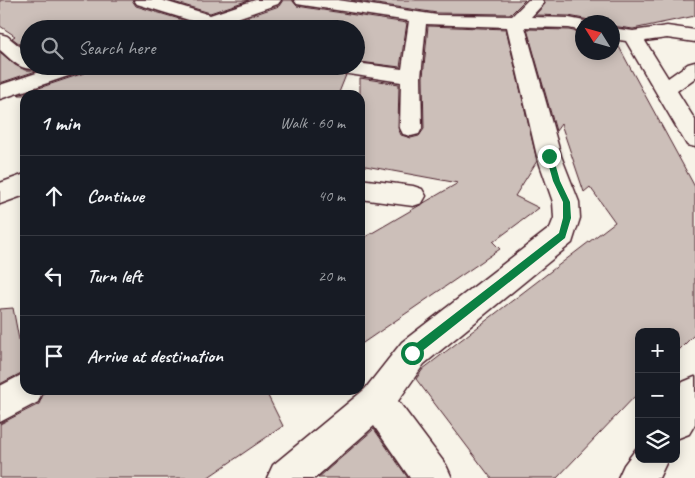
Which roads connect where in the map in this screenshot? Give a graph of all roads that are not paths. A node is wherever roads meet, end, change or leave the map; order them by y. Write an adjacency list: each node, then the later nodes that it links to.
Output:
1 (143, 0): 6 (street)
2 (272, 0): 7 (street)
3 (303, 0): 5 (street)
4 (533, 1): 8 (street); 9 (street)
5 (416, 9): 8 (street); 19 (street)
6 (207, 20)
7 (213, 20)
8 (516, 23): 10 (street); 30 (street)
9 (575, 24)
10 (575, 25)
11 (620, 35): 13 (street)
12 (695, 36): 13 (street)
13 (633, 37): 20 (street)
14 (0, 40): 15 (street)
15 (20, 57)
16 (695, 68): 20 (street)
17 (365, 70): 19 (street)
18 (26, 75): 21 (street)
19 (411, 77): 22 (street)
20 (665, 90): 23 (street)
21 (0, 92)
22 (411, 128)
23 (695, 139)
24 (20, 186): 26 (street)
25 (365, 190): 27 (street)
26 (0, 194)
27 (413, 196)
28 (20, 393): 31 (street)
29 (695, 394): 32 (street)
30 (377, 401): 34 (street); 35 (street)
31 (0, 405)
32 (678, 418)
33 (647, 463): 36 (street)
34 (286, 478)
35 (433, 478)
36 (637, 478)

